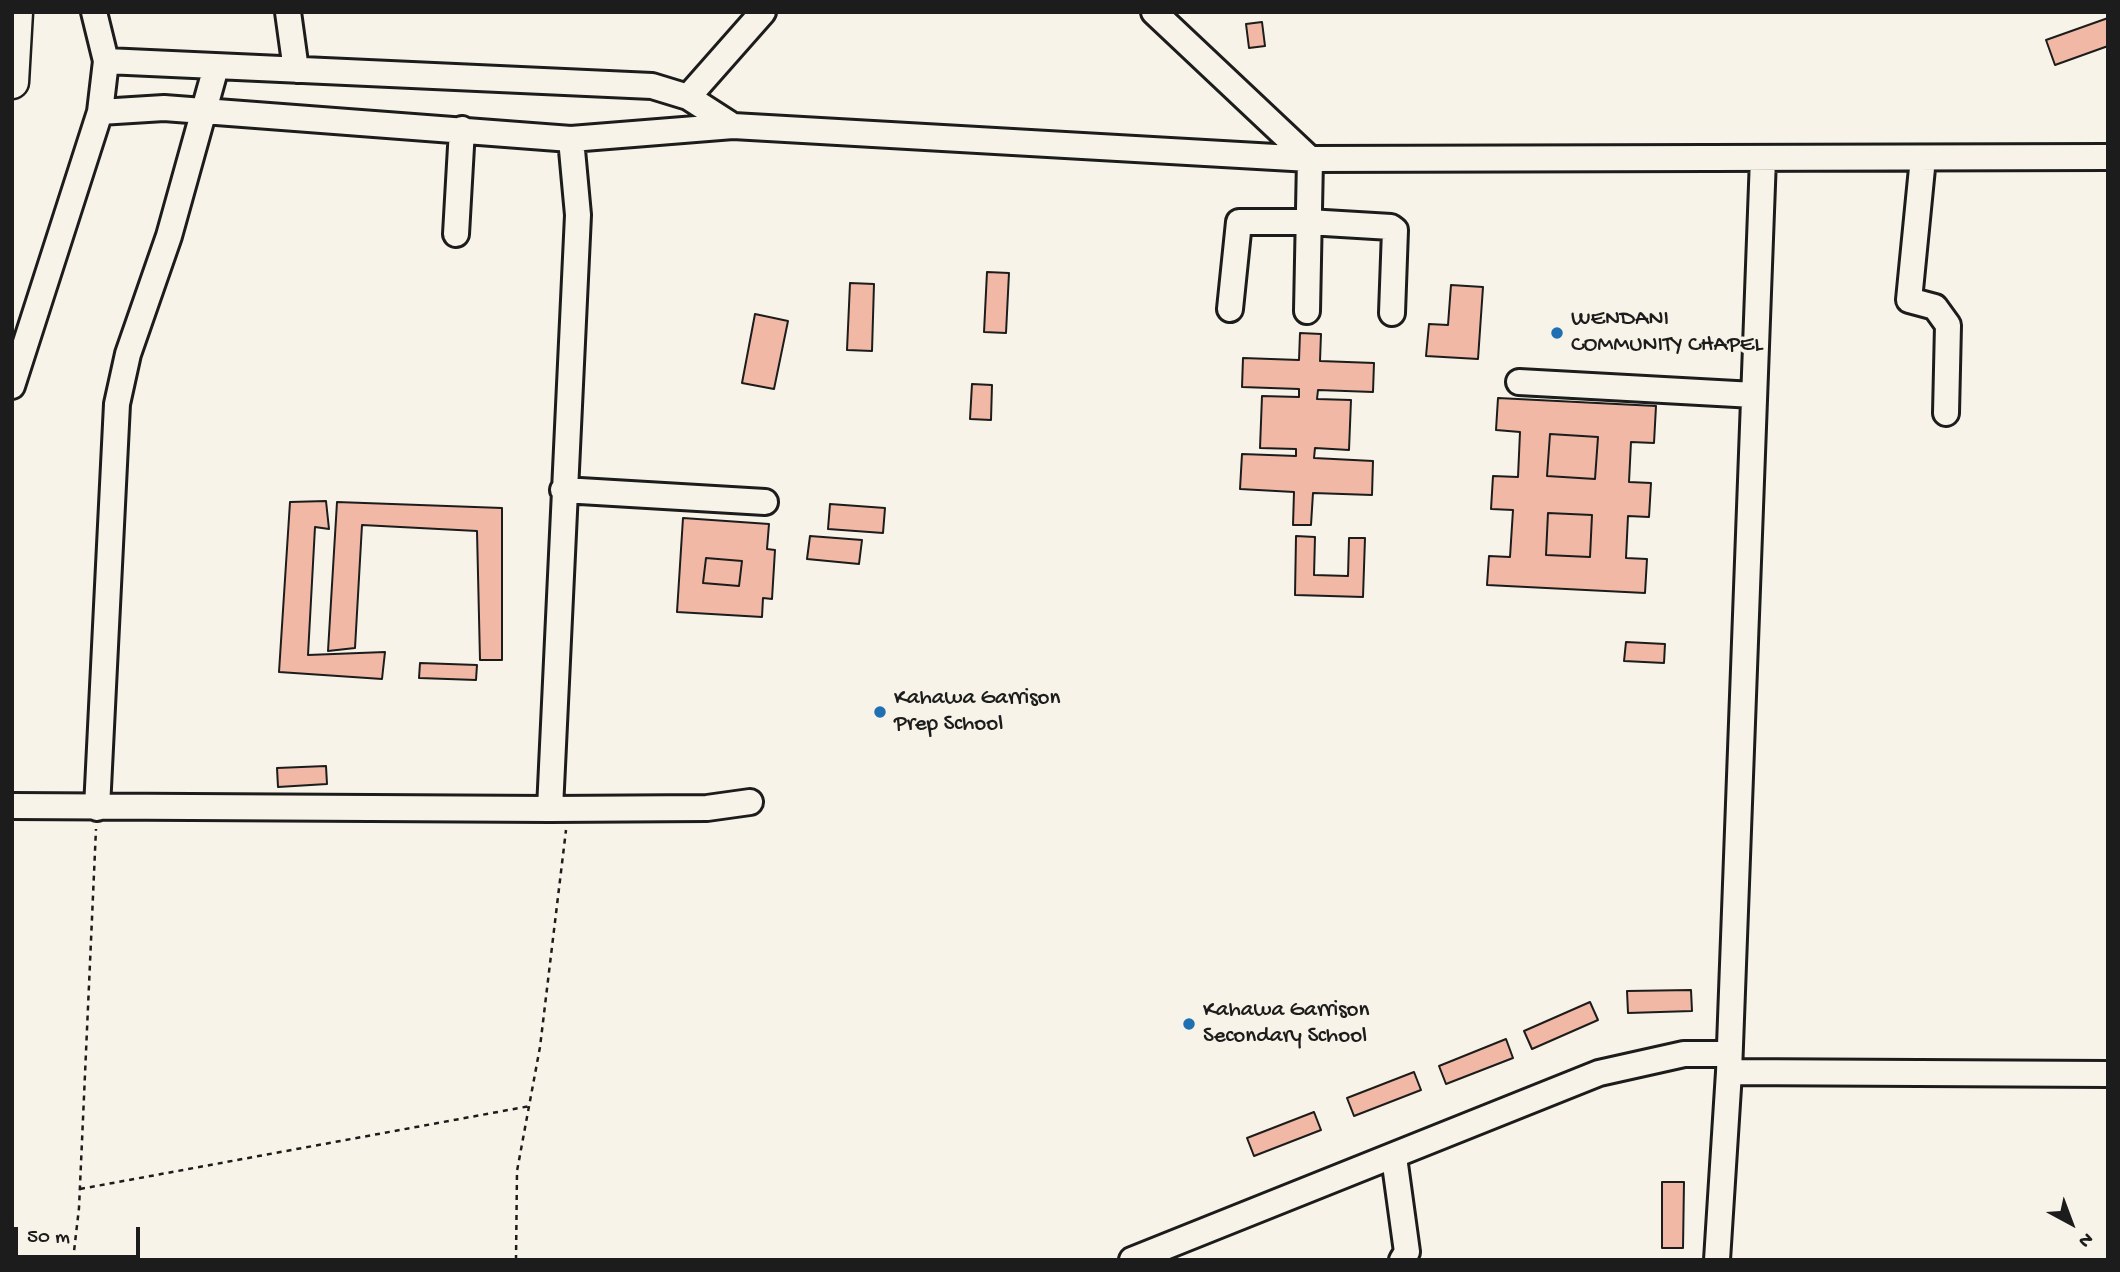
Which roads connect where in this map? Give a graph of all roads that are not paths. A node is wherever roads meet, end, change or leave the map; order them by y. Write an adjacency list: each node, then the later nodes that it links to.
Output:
1 (16, 12): 9 (main road)
2 (94, 12): 6 (street)
3 (288, 12): 8 (street)
4 (763, 12): 10 (street)
5 (1154, 12): 19 (street)
6 (106, 61): 7 (street); 12 (street)
7 (216, 67): 8 (street); 11 (street)
8 (296, 70): 10 (street)
9 (12, 82)
10 (688, 97): 13 (street)
11 (205, 111): 12 (street); 14 (street); 33 (street)
12 (100, 112): 26 (street)
13 (733, 126): 15 (street); 19 (street)
14 (462, 129): 15 (street); 21 (street)
15 (570, 139): 29 (street)
16 (2108, 157): 18 (street)
17 (1763, 158): 18 (street); 19 (street); 27 (street)
18 (1923, 158): 28 (street)
19 (1310, 159): 20 (street)
20 (1308, 222): 22 (street); 23 (street); 24 (street)
21 (456, 234)
22 (1230, 309)
23 (1307, 311)
24 (1392, 313)
25 (1518, 382): 27 (street)
26 (12, 386)
27 (1754, 395): 35 (street)
28 (1946, 413)
29 (563, 490): 30 (street); 34 (street)
30 (765, 502)
31 (750, 802): 34 (street)
32 (12, 806): 33 (street)
33 (97, 808): 34 (street)
34 (559, 809)
35 (1729, 1063): 36 (street); 37 (street); 40 (street)
36 (2108, 1074)
37 (1394, 1157): 38 (street); 39 (street)
38 (1132, 1260)
39 (1402, 1260)
40 (1717, 1260)

